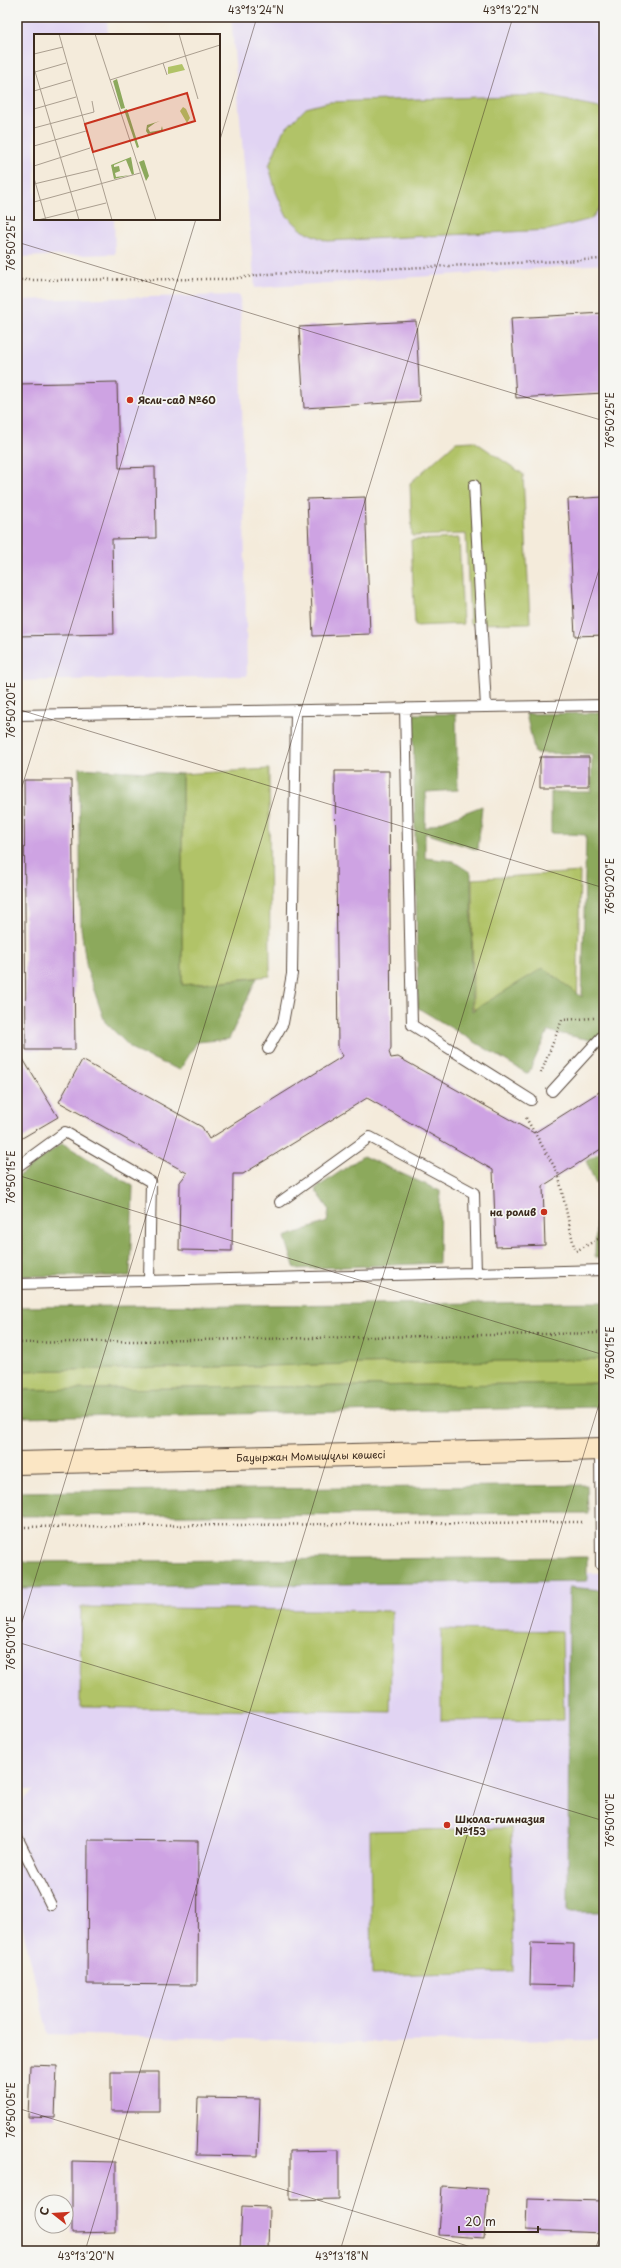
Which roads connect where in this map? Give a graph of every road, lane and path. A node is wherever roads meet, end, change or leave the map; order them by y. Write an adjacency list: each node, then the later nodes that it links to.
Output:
1 (604, 259): 2 (path)
2 (17, 280)
3 (474, 484): 5 (lane)
4 (604, 705): 5 (lane)
5 (486, 707): 6 (lane)
6 (406, 708): 7 (lane); 13 (lane)
7 (296, 710): 8 (lane); 11 (lane)
8 (17, 715)
9 (597, 1018): 13 (path)
10 (604, 1034): 12 (lane)
11 (268, 1049)
12 (552, 1091)
13 (531, 1100): 16 (path)
14 (17, 1167): 19 (lane)
15 (280, 1202): 18 (lane)
16 (575, 1251)
17 (604, 1270): 18 (lane)
18 (476, 1274): 19 (lane)
19 (149, 1282): 20 (lane)
20 (17, 1284)
21 (604, 1333): 22 (path)
22 (17, 1343)
23 (602, 1449): 24 (main road, Бауыржан Момышұлы көшесі); 25 (lane)
24 (17, 1463)
25 (600, 1521): 26 (path); 27 (lane)
26 (17, 1527)
27 (601, 1565)
28 (17, 1837): 29 (lane)
29 (51, 1905)

